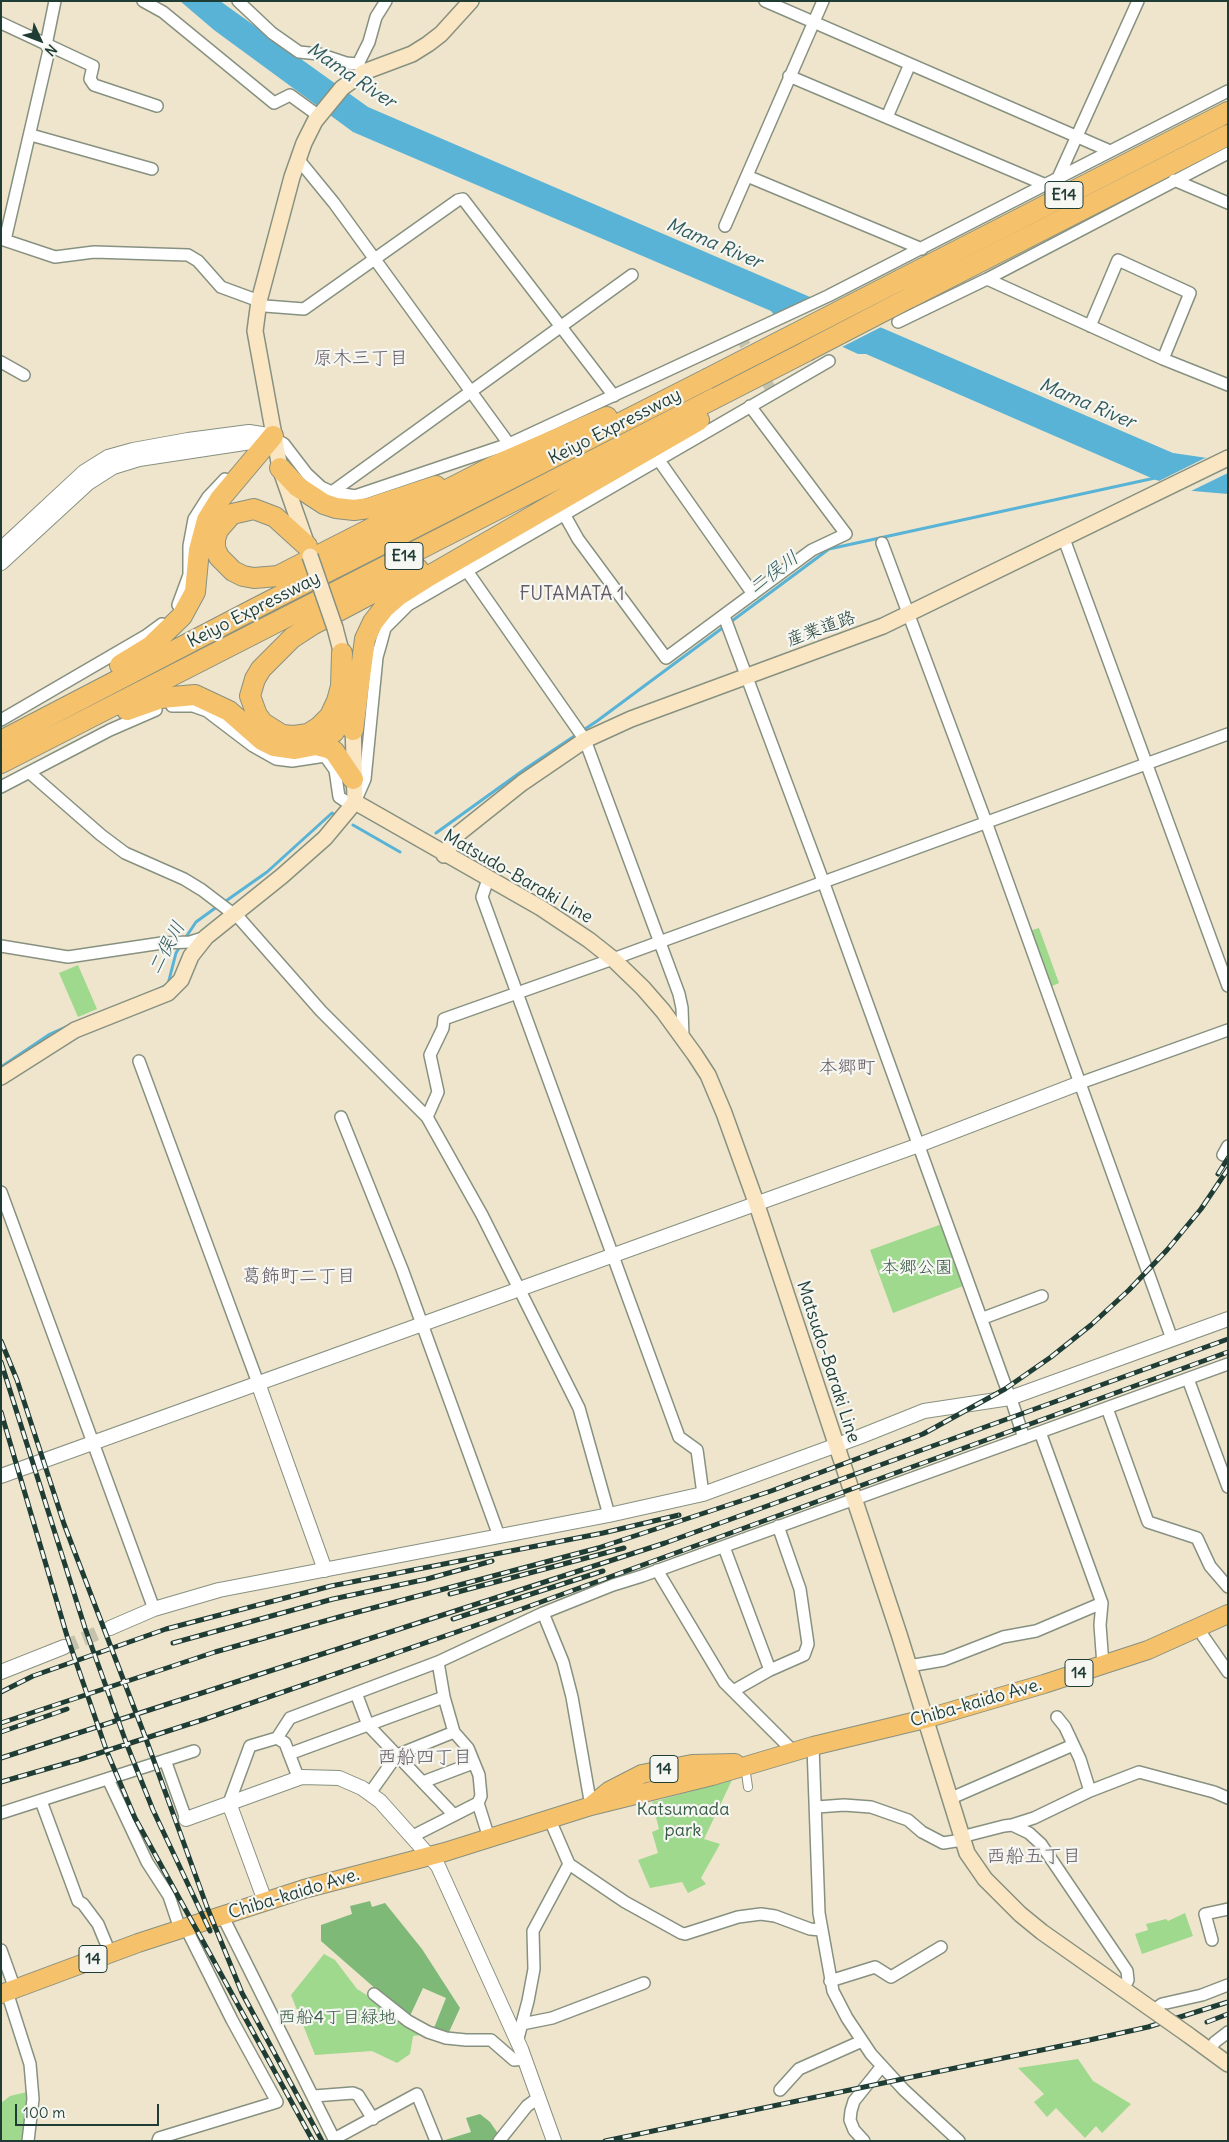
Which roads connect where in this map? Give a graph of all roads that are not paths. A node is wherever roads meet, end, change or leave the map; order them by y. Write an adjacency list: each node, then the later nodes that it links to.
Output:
1 (55, 1): 11 (street)
2 (143, 1): 18 (street)
3 (238, 1): 13 (street)
4 (386, 1): 13 (street)
5 (471, 1): 13 (main road)
6 (764, 1): 9 (street)
7 (823, 1): 9 (street)
8 (1138, 1): 22 (street)
9 (813, 22): 12 (street); 14 (street)
10 (1, 23): 11 (street)
11 (46, 45): 16 (street); 20 (street)
12 (910, 64): 19 (street); 22 (street)
13 (361, 68): 18 (main road)
14 (789, 76): 19 (street); 27 (street)
15 (1228, 91): 23 (street)
16 (157, 106)
17 (1228, 112): 47 (highway, Keiyo Expressway / E14, bridge)
18 (320, 114): 25 (main road)
19 (887, 117): 30 (street)
20 (31, 135): 26 (street); 33 (street)
21 (1228, 135): 42 (highway, Keiyo Expressway / E14, bridge)
22 (1076, 136): 23 (street); 28 (street)
23 (1110, 151): 28 (street)
24 (1228, 153): 29 (street)
25 (298, 159): 35 (street); 38 (main road)
26 (152, 169)
27 (747, 176): 32 (street); 34 (street)
28 (1058, 178): 30 (street)
29 (1174, 180): 31 (street); 37 (street)
30 (1046, 185): 34 (street)
31 (1228, 203)
32 (725, 226)
33 (4, 236): 38 (street)
34 (922, 249): 50 (street)
35 (374, 258): 38 (street); 41 (street); 49 (street)
36 (632, 275): 41 (street)
37 (987, 279): 39 (street); 40 (street)
38 (259, 301): 52 (main road)
39 (898, 322)
40 (1090, 326): 43 (street); 43 (street)
41 (561, 327): 49 (street); 50 (street)
42 (807, 351): 58 (highway); 79 (highway, Keiyo Expressway / E14)
43 (1163, 359): 48 (street)
44 (829, 360): 51 (street)
45 (1, 362): 46 (street)
46 (24, 375)
47 (707, 379): 56 (highway); 76 (highway, Keiyo Expressway / E14)
48 (1228, 385)
49 (471, 392): 53 (street); 59 (street)
50 (614, 396): 53 (street)
51 (750, 406): 55 (street); 67 (street)
52 (273, 436): 57 (main road); 59 (street); 63 (street); 65 (street); 73 (street); 76 (highway)
53 (508, 444): 59 (street)
54 (1228, 458): 61 (main road, 産業道路)
55 (658, 459): 60 (street); 67 (street)
56 (492, 467): 57 (highway); 64 (highway)
57 (280, 468): 64 (main road)
58 (605, 475): 70 (highway); 74 (highway)
59 (332, 492)
60 (564, 514): 66 (street); 69 (street)
61 (1064, 539): 68 (main road, 産業道路); 81 (street)
62 (882, 543): 68 (street)
63 (1, 549)
64 (309, 551): 70 (main road, bridge)
65 (1, 564)
66 (467, 572): 77 (street); 85 (street)
67 (753, 594): 69 (street)
68 (909, 614): 71 (main road, 産業道路); 86 (street)
69 (724, 616): 71 (street)
70 (342, 653): 72 (main road)
71 (747, 676): 77 (main road, 産業道路); 89 (street)
72 (349, 683): 74 (main road); 78 (highway)
73 (1, 720)
74 (353, 730): 83 (main road)
75 (1228, 734): 81 (street)
76 (8, 737)
77 (585, 740): 87 (main road, 産業道路); 92 (street)
78 (316, 745): 79 (highway); 83 (highway)
79 (22, 753): 80 (highway, Keiyo Expressway / E14)
80 (1, 763)
81 (1147, 764): 86 (street); 95 (street)
82 (30, 772): 84 (street); 85 (street); 90 (street)
83 (353, 779): 85 (main road)
84 (1, 787)
85 (354, 802): 87 (main road, Matsudo-Baraki Line); 90 (main road)
86 (986, 822): 89 (street); 101 (street)
87 (444, 855): 88 (main road, Matsudo-Baraki Line)
88 (488, 879): 94 (main road, Matsudo-Baraki Line); 96 (street)
89 (823, 881): 92 (street); 104 (street)
90 (224, 908): 91 (main road); 103 (street)
91 (206, 937): 93 (street); 100 (main road)
92 (660, 942): 94 (street); 98 (street)
93 (1, 946)
94 (613, 959): 96 (street); 98 (main road, Matsudo-Baraki Line)
95 (1228, 986)
96 (518, 993): 103 (street); 107 (street)
97 (1228, 1030): 101 (street)
98 (684, 1037): 106 (main road, Matsudo-Baraki Line)
99 (139, 1061): 116 (street)
100 (1, 1077)
101 (1080, 1084): 104 (street); 113 (street)
102 (341, 1116): 112 (street)
103 (427, 1117): 108 (street)
104 (919, 1145): 106 (street); 117 (street)
105 (1, 1192): 121 (street)
106 (756, 1202): 107 (street); 122 (main road, Matsudo-Baraki Line)
107 (613, 1254): 108 (street); 126 (street)
108 (520, 1287): 112 (street); 128 (street)
109 (1042, 1296): 110 (street)
110 (986, 1317)
111 (1228, 1319): 113 (street)
112 (421, 1324): 116 (street); 130 (street)
113 (1172, 1339): 117 (street)
114 (1228, 1364): 115 (street)
115 (1188, 1379): 118 (street); 123 (street)
116 (258, 1383): 121 (street); 132 (street)
117 (1011, 1401): 120 (street); 122 (street)
118 (1107, 1408): 119 (street); 134 (street)
119 (1040, 1432): 120 (street); 135 (street)
120 (1024, 1438): 127 (street)
121 (93, 1442): 124 (street); 136 (street)
122 (835, 1446): 126 (street); 127 (main road, Matsudo-Baraki Line)
123 (1223, 1459): 125 (street)
124 (1, 1476)
125 (1228, 1486)
126 (703, 1494): 128 (street)
127 (854, 1499): 129 (street); 144 (main road, Matsudo-Baraki Line)
128 (609, 1515): 130 (street)
129 (778, 1526): 131 (street); 145 (street)
130 (499, 1536): 132 (street)
131 (724, 1546): 133 (street); 145 (street)
132 (325, 1570): 136 (street)
133 (657, 1570): 137 (street); 148 (street)
134 (1228, 1587)
135 (1102, 1604): 143 (street); 144 (street)
136 (154, 1609): 139 (street)
137 (543, 1613): 142 (street); 176 (street)
138 (1228, 1614): 140 (highway, Chiba-kaido Ave. / 14)
139 (110, 1628)
140 (1201, 1628): 143 (highway, Chiba-kaido Ave. / 14); 147 (street)
141 (64, 1646): 146 (street)
142 (438, 1662): 149 (street); 150 (street)
143 (1103, 1665): 152 (highway, Chiba-kaido Ave. / 14)
144 (909, 1666): 152 (main road, Matsudo-Baraki Line)
145 (770, 1670): 148 (street)
146 (1, 1672)
147 (1228, 1672)
148 (733, 1691): 159 (street)
149 (356, 1693): 153 (street); 155 (street)
150 (444, 1697): 153 (street); 154 (street)
151 (1056, 1717): 156 (street)
152 (925, 1719): 157 (highway, Chiba-kaido Ave. / 14); 185 (main road, Matsudo-Baraki Line)
153 (368, 1725): 160 (street); 161 (street)
154 (454, 1732): 161 (street); 163 (street)
155 (277, 1738): 160 (street); 174 (street)
156 (1073, 1745): 169 (street); 171 (street)
157 (813, 1746): 159 (highway, Chiba-kaido Ave. / 14); 177 (street)
158 (194, 1751): 162 (street)
159 (793, 1751): 164 (highway, Chiba-kaido Ave. / 14)
160 (289, 1754): 165 (street)
161 (396, 1755): 167 (street); 170 (street)
162 (165, 1760): 166 (street); 180 (street)
163 (473, 1763): 167 (street); 175 (street)
164 (746, 1768): 168 (street); 176 (highway, Chiba-kaido Ave. / 14)
165 (298, 1777): 170 (street); 174 (street)
166 (108, 1779): 173 (street); 191 (street)
167 (423, 1782): 179 (street)
168 (748, 1787)
169 (1090, 1791): 172 (street); 182 (street)
170 (370, 1793): 183 (street)
171 (956, 1796)
172 (1228, 1798)
173 (41, 1801): 178 (street); 196 (street)
174 (229, 1803): 180 (street); 188 (street)
175 (478, 1803): 179 (street); 184 (street)
176 (591, 1806): 181 (highway, Chiba-kaido Ave. / 14)
177 (816, 1807): 185 (street); 192 (street)
178 (1, 1814)
179 (454, 1814): 183 (street)
180 (186, 1819)
181 (550, 1820): 184 (highway, Chiba-kaido Ave. / 14); 187 (street)
182 (1012, 1825): 185 (street); 200 (street)
183 (411, 1837): 186 (street)
184 (489, 1838): 186 (highway, Chiba-kaido Ave. / 14)
185 (961, 1838): 200 (main road, Matsudo-Baraki Line)
186 (429, 1856): 188 (highway, Chiba-kaido Ave. / 14); 207 (street)
187 (569, 1864): 192 (street); 204 (street)
188 (265, 1901): 190 (highway, Chiba-kaido Ave. / 14)
189 (1228, 1909): 193 (street)
190 (222, 1916): 191 (highway, Chiba-kaido Ave. / 14); 213 (street)
191 (183, 1929): 196 (highway, Chiba-kaido Ave. / 14); 218 (street)
192 (821, 1930): 197 (street)
193 (1212, 1940)
194 (941, 1947): 197 (street)
195 (1, 1950): 201 (street)
196 (110, 1954): 201 (highway, Chiba-kaido Ave. / 14)
197 (830, 1981): 206 (street)
198 (644, 1983): 204 (street)
199 (1228, 1985): 203 (street)
200 (1123, 1990): 203 (main road, Matsudo-Baraki Line)
201 (8, 1992): 217 (street)
202 (374, 1994): 209 (street)
203 (1156, 2013): 208 (main road, bridge)
204 (522, 2024): 207 (street)
205 (1228, 2032): 208 (street)
206 (862, 2041): 211 (street); 212 (street)
207 (517, 2042): 209 (street)
208 (1209, 2051): 210 (main road)
209 (525, 2059): 214 (street)
210 (1228, 2064)
211 (882, 2066): 222 (street); 223 (street)
212 (780, 2090)
213 (314, 2096): 215 (street); 216 (street)
214 (538, 2098): 220 (street); 221 (street)
215 (373, 2119): 216 (street); 219 (street)
216 (334, 2140)
217 (28, 2141)
218 (158, 2141)
219 (436, 2141)
220 (499, 2141)
221 (554, 2141)
222 (864, 2141)
223 (959, 2141)

